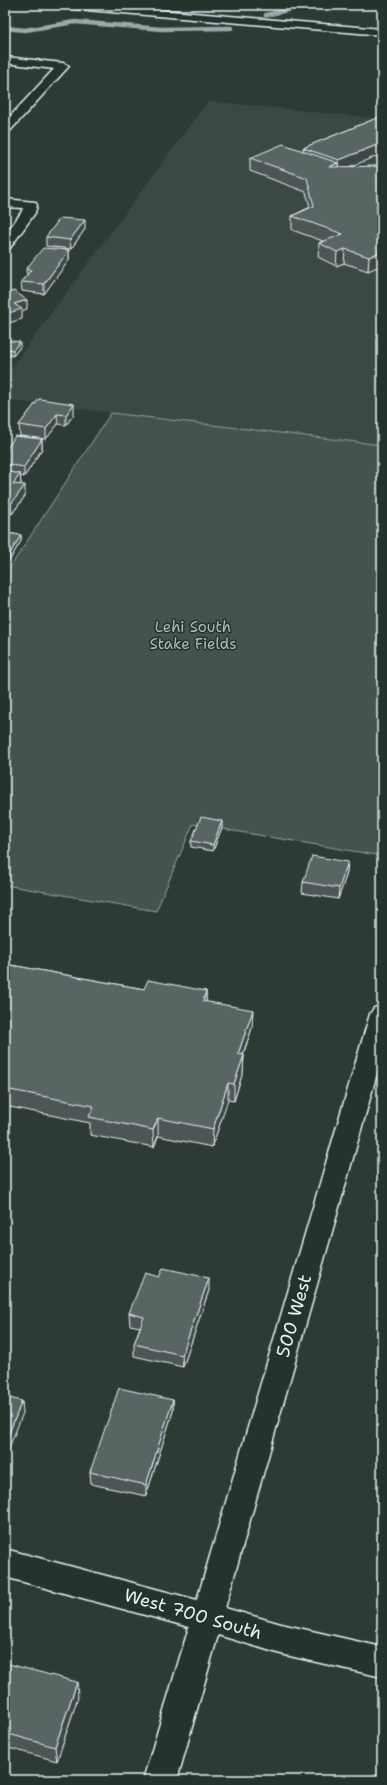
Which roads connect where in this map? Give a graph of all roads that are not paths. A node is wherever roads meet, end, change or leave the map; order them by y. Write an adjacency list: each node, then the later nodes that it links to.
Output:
1 (63, 5): 2 (street)
2 (382, 32)
3 (5, 60): 4 (street)
4 (5, 129)
5 (5, 203): 6 (street)
6 (5, 245)
7 (382, 1014): 9 (street, 500 West)
8 (5, 1563): 9 (street, West 700 South)
9 (206, 1617): 10 (street, West 700 South); 11 (street, 500 West)
10 (382, 1662)
11 (160, 1780)

